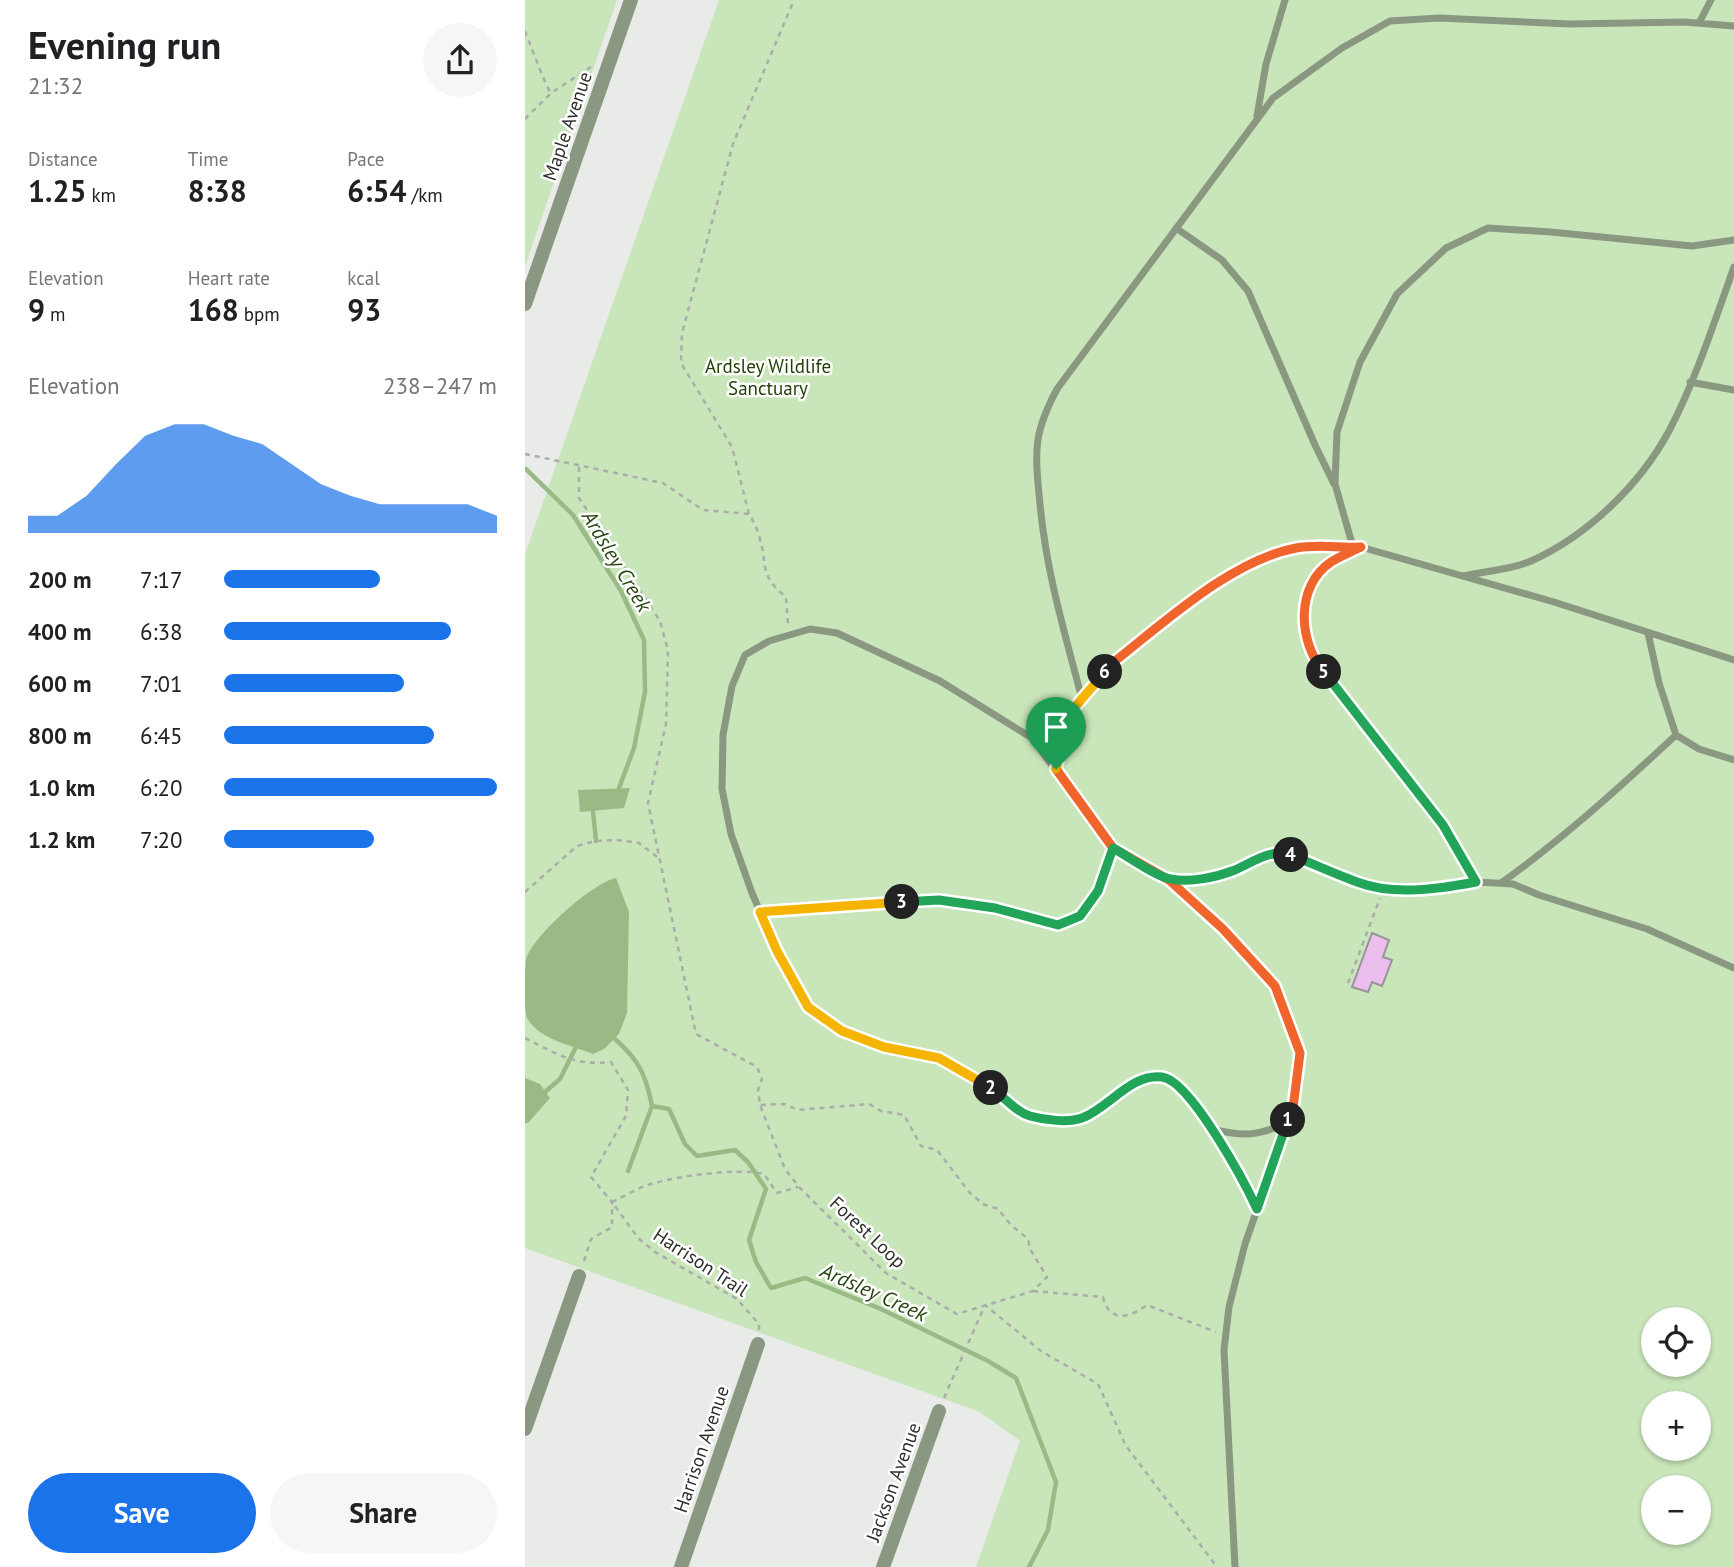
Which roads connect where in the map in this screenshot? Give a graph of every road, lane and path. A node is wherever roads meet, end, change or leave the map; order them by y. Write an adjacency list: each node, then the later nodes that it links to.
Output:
1 (631, 0): 15 (street, Maple Avenue)
2 (793, 0): 21 (path)
3 (1285, 0): 11 (lane)
4 (1711, 0): 5 (lane)
5 (1699, 23): 6 (lane); 11 (lane)
6 (1734, 26)
7 (525, 31): 9 (path)
8 (594, 66): 9 (path)
9 (551, 93): 10 (path)
10 (525, 119)
11 (1257, 120): 12 (lane)
12 (1176, 229): 20 (lane); 27 (lane)
13 (1734, 240): 20 (lane)
14 (1734, 267): 16 (lane)
15 (525, 304)
16 (1690, 382): 17 (lane); 23 (lane)
17 (1734, 390)
18 (525, 454): 19 (path)
19 (579, 467): 21 (path); 32 (path)
20 (1335, 484): 22 (lane)
21 (749, 514): 25 (path)
22 (1357, 547): 23 (lane); 27 (lane); 34 (lane)
23 (1462, 576): 24 (lane)
24 (1648, 633): 26 (lane); 28 (lane)
25 (788, 635): 30 (lane); 38 (lane)
26 (1734, 660)
27 (1082, 699): 30 (lane)
28 (1676, 735): 29 (lane); 35 (lane)
29 (1734, 760)
30 (1056, 769): 31 (lane)
31 (1113, 848): 33 (lane); 38 (lane)
32 (660, 859): 37 (path); 42 (path, Forest Loop)
33 (1169, 880): 36 (lane); 43 (lane)
34 (1476, 882): 35 (lane); 36 (lane)
35 (1501, 883): 39 (lane)
36 (1384, 888): 40 (path)
37 (525, 891)
38 (760, 912): 44 (lane)
39 (1734, 968)
40 (1348, 983)
41 (525, 1038): 46 (path, Harrison Trail)
42 (760, 1105): 45 (path, Forest Loop); 49 (path)
43 (1287, 1122): 44 (lane); 47 (lane)
44 (1211, 1129): 47 (lane)
45 (799, 1187): 46 (path); 50 (path, Forest Loop)
46 (612, 1202): 48 (path); 52 (path, Harrison Trail)
47 (1257, 1209): 51 (lane)
48 (579, 1276): 54 (street)
49 (1033, 1291): 50 (path, Forest Loop); 51 (path)
50 (985, 1306): 53 (path); 57 (path)
51 (1226, 1335): 58 (lane)
52 (758, 1344): 55 (street, Harrison Avenue)
53 (939, 1411): 56 (street, Jackson Avenue)
54 (525, 1429)
55 (681, 1567)
56 (883, 1567)
57 (1217, 1567)
58 (1234, 1567)

